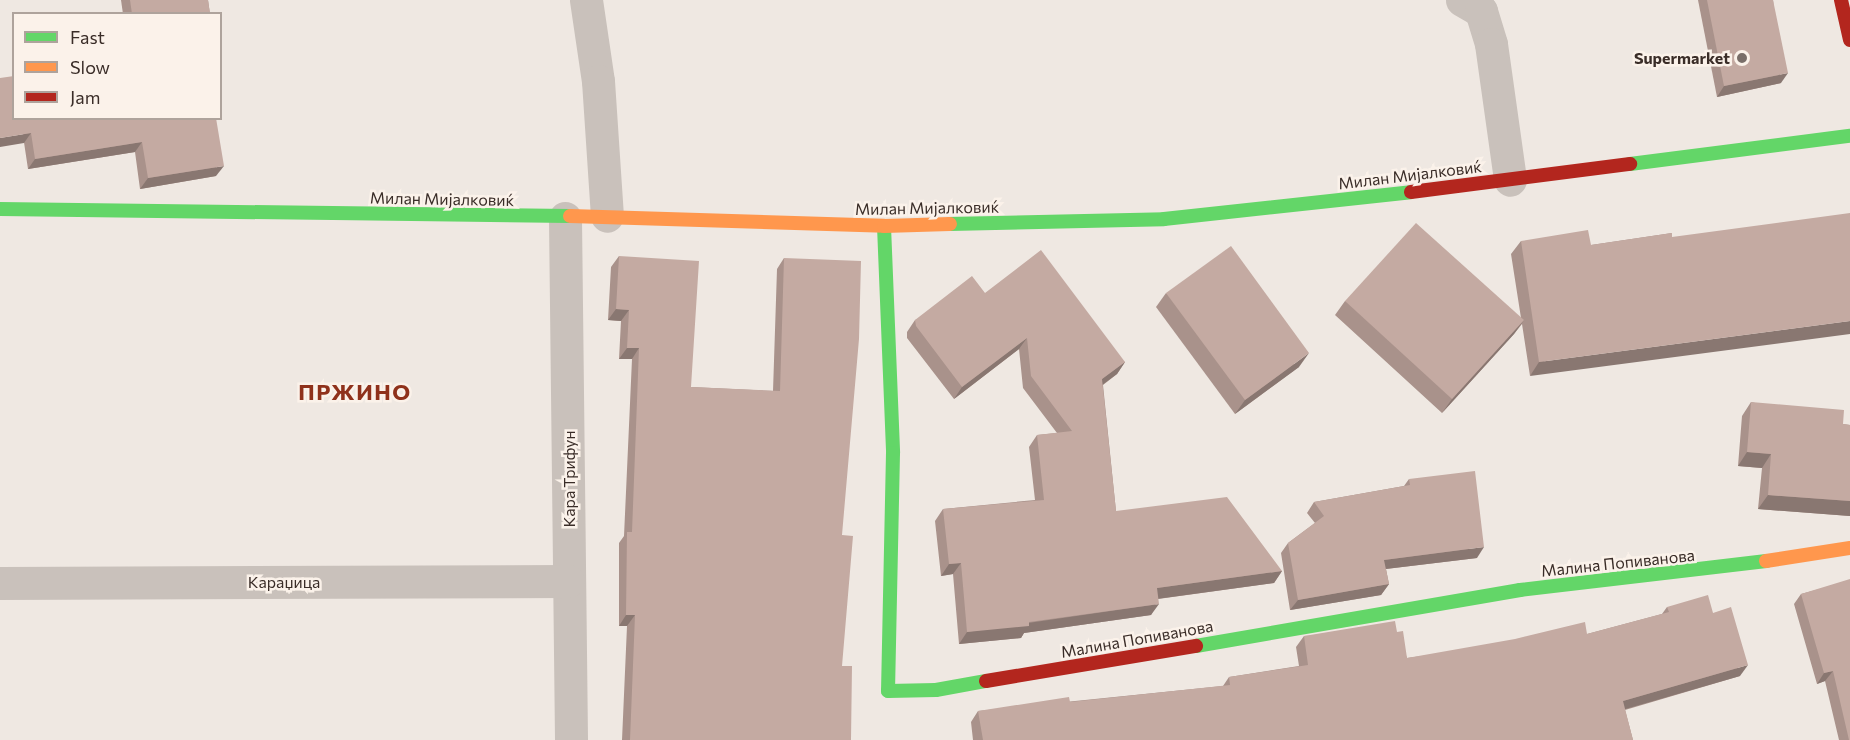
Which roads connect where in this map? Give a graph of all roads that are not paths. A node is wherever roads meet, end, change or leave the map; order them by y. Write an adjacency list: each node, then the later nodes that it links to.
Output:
1 (586, 0): 8 (street)
2 (1462, 0): 6 (street)
3 (1841, 0): 4 (street)
4 (1850, 40)
5 (1850, 136): 6 (street, Милан Мијалковиќ)
6 (1510, 180): 10 (street, Милан Мијалковиќ)
7 (0, 209): 9 (street, Милан Мијалковиќ)
8 (607, 216): 9 (street, Милан Мијалковиќ); 10 (street, Милан Мијалковиќ)
9 (566, 218): 12 (street, Кара Трифун)
10 (884, 226): 11 (street, Малина Попиванова)
11 (1850, 548)
12 (568, 581): 13 (street, Караџица); 14 (street, Кара Трифун)
13 (0, 583)
14 (571, 740)

